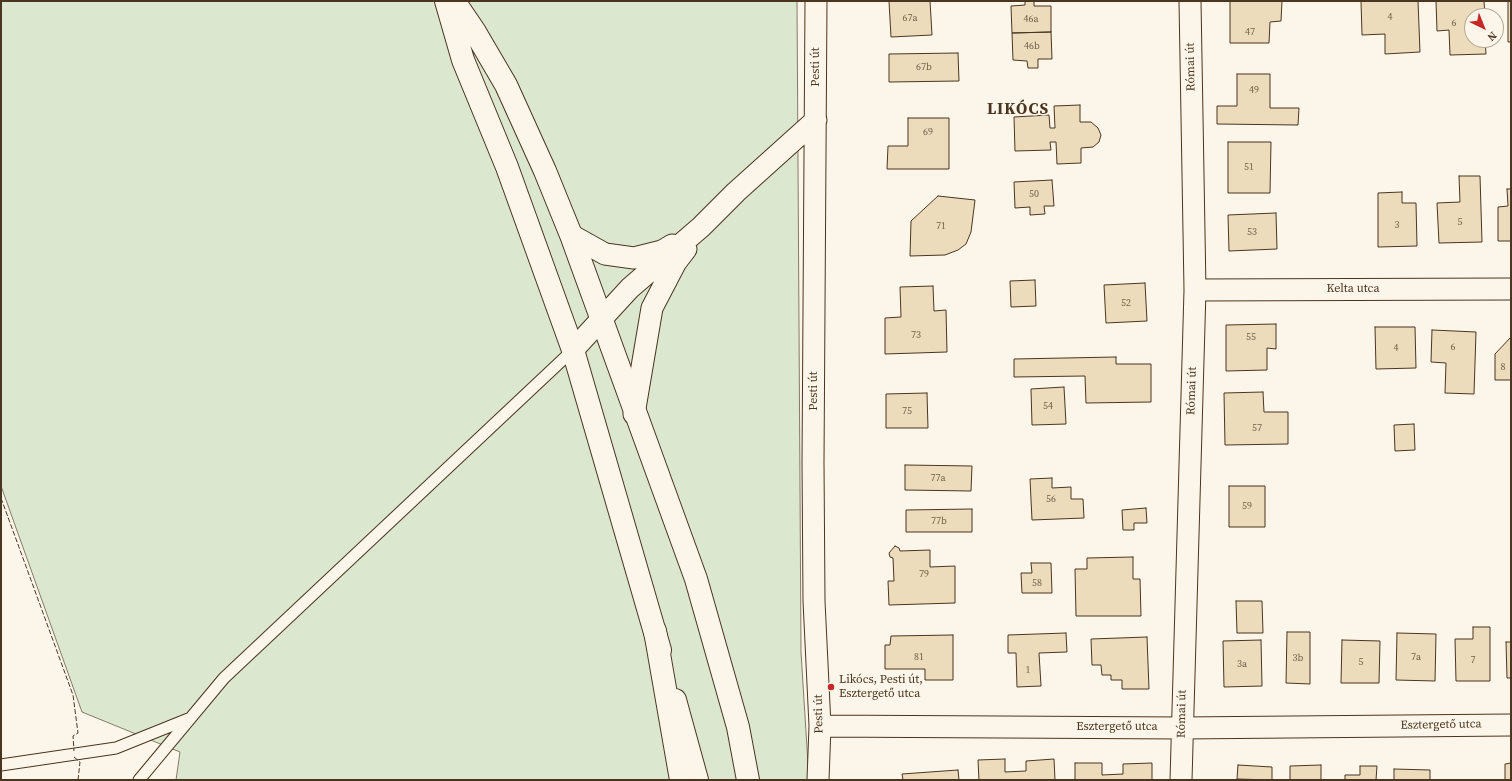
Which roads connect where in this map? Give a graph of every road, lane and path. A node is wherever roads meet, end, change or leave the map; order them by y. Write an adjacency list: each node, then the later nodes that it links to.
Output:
1 (446, 1): 11 (main road)
2 (454, 1): 7 (main road)
3 (816, 1): 5 (street, Pesti út)
4 (1190, 1): 9 (street, Római út)
5 (816, 120): 6 (street); 16 (street, Pesti út)
6 (701, 228): 7 (street); 10 (street); 12 (street)
7 (571, 235): 10 (main road)
8 (1511, 289): 9 (street, Kelta utca)
9 (1195, 290): 17 (street, Római út)
10 (602, 319): 11 (street); 12 (main road)
11 (573, 350): 13 (main road); 14 (lane)
12 (634, 414): 22 (main road)
13 (655, 631): 20 (main road); 21 (main road)
14 (190, 718): 18 (lane); 19 (lane)
15 (1511, 725): 17 (street, Esztergető utca)
16 (820, 726): 17 (street, Esztergető utca); 23 (street, Pesti út)
17 (1182, 728): 24 (street, Római út)
18 (1, 765)
19 (139, 780)
20 (681, 780)
21 (697, 780)
22 (748, 780)
23 (818, 780)
24 (1181, 780)

